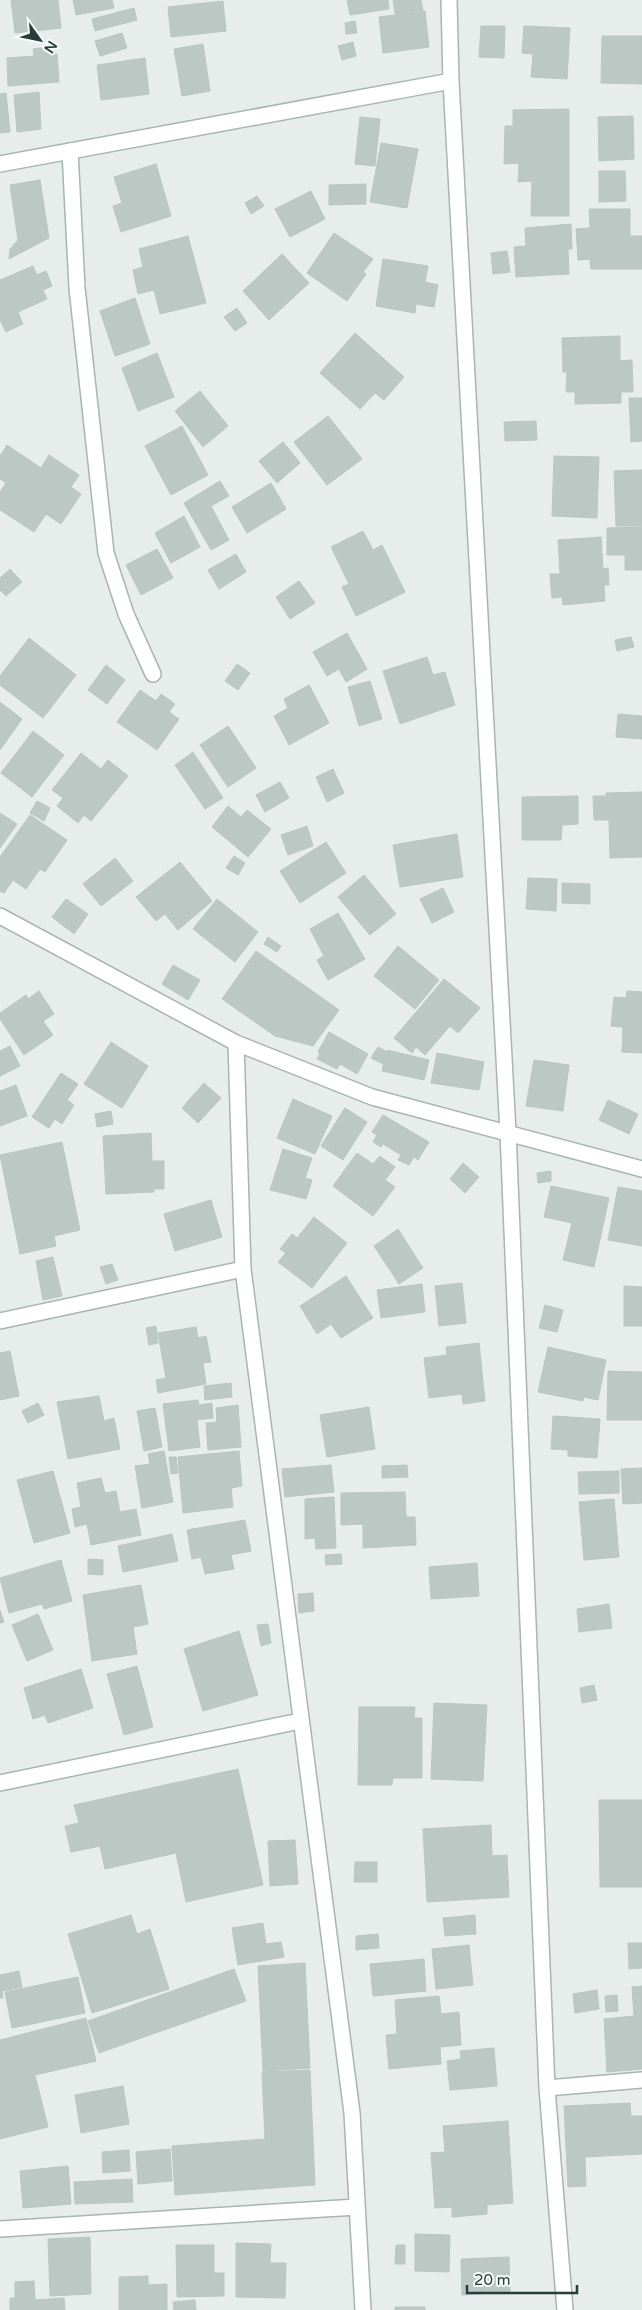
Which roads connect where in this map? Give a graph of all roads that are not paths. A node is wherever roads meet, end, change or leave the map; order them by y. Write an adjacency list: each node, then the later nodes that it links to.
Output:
1 (449, 0): 2 (street)
2 (451, 82): 3 (street); 8 (street)
3 (70, 151): 4 (street); 5 (street)
4 (0, 164)
5 (153, 674)
6 (0, 916): 7 (street)
7 (236, 1043): 8 (street); 10 (street)
8 (508, 1132): 9 (street); 15 (street)
9 (642, 1169)
10 (242, 1269): 11 (street); 12 (street)
11 (0, 1321)
12 (300, 1721): 13 (street); 16 (street)
13 (0, 1783)
14 (642, 2080): 15 (street)
15 (547, 2088): 19 (street)
16 (357, 2207): 17 (street); 18 (street)
17 (0, 2230)
18 (363, 2310)
19 (565, 2310)

